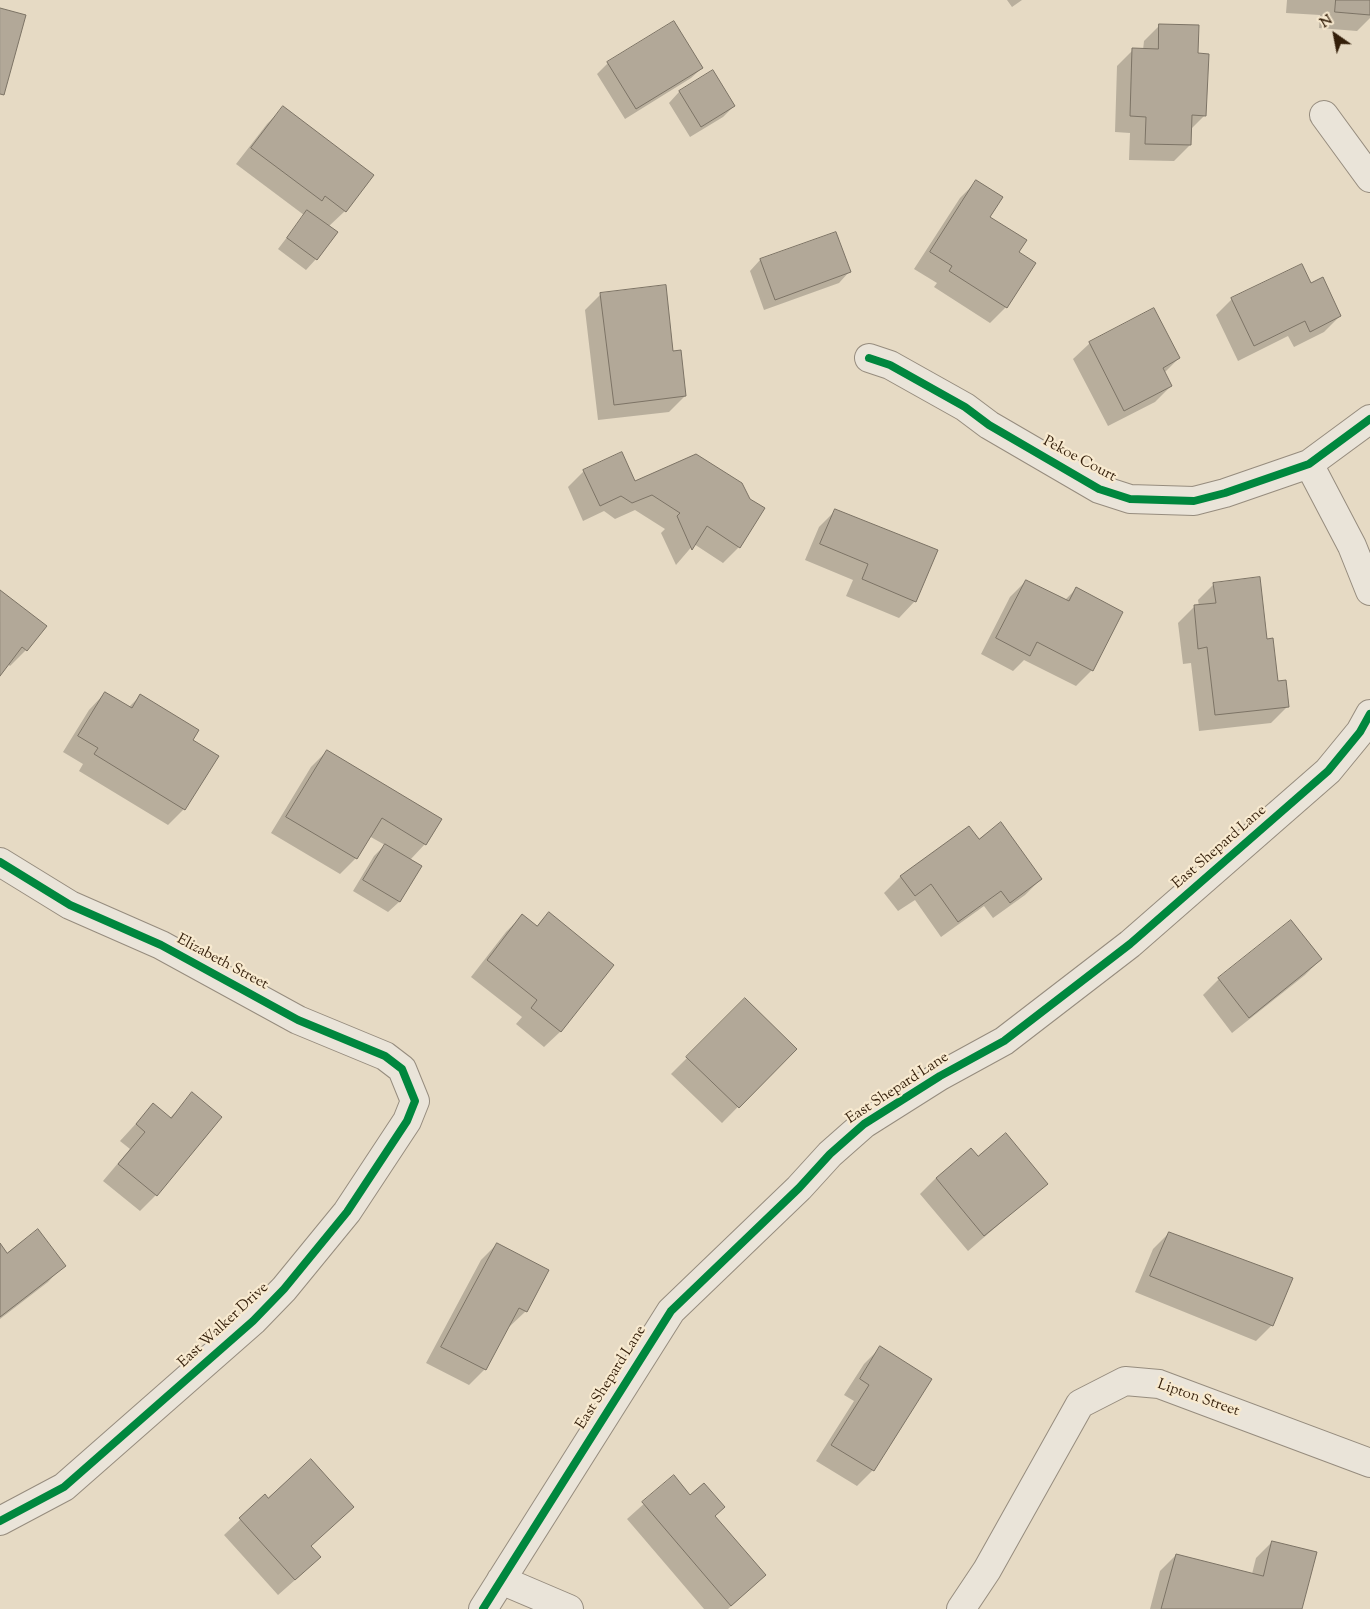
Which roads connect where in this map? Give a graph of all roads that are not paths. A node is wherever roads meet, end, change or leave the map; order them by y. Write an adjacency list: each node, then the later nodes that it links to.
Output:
1 (1324, 115): 2 (street)
2 (1370, 178)
3 (869, 358): 5 (street, Pekoe Court)
4 (1370, 419): 5 (street, Pekoe Court)
5 (1309, 464): 6 (street)
6 (1370, 591)
7 (1370, 714): 12 (street, East Shepard Lane)
8 (0, 862): 9 (street, Elizabeth Street)
9 (415, 1102): 11 (street, East Walker Drive)
10 (1370, 1463): 15 (street, Lipton Street)
11 (0, 1521)
12 (501, 1580): 13 (street, East Shepard Lane); 14 (street)
13 (483, 1609)
14 (569, 1609)
15 (961, 1609)

